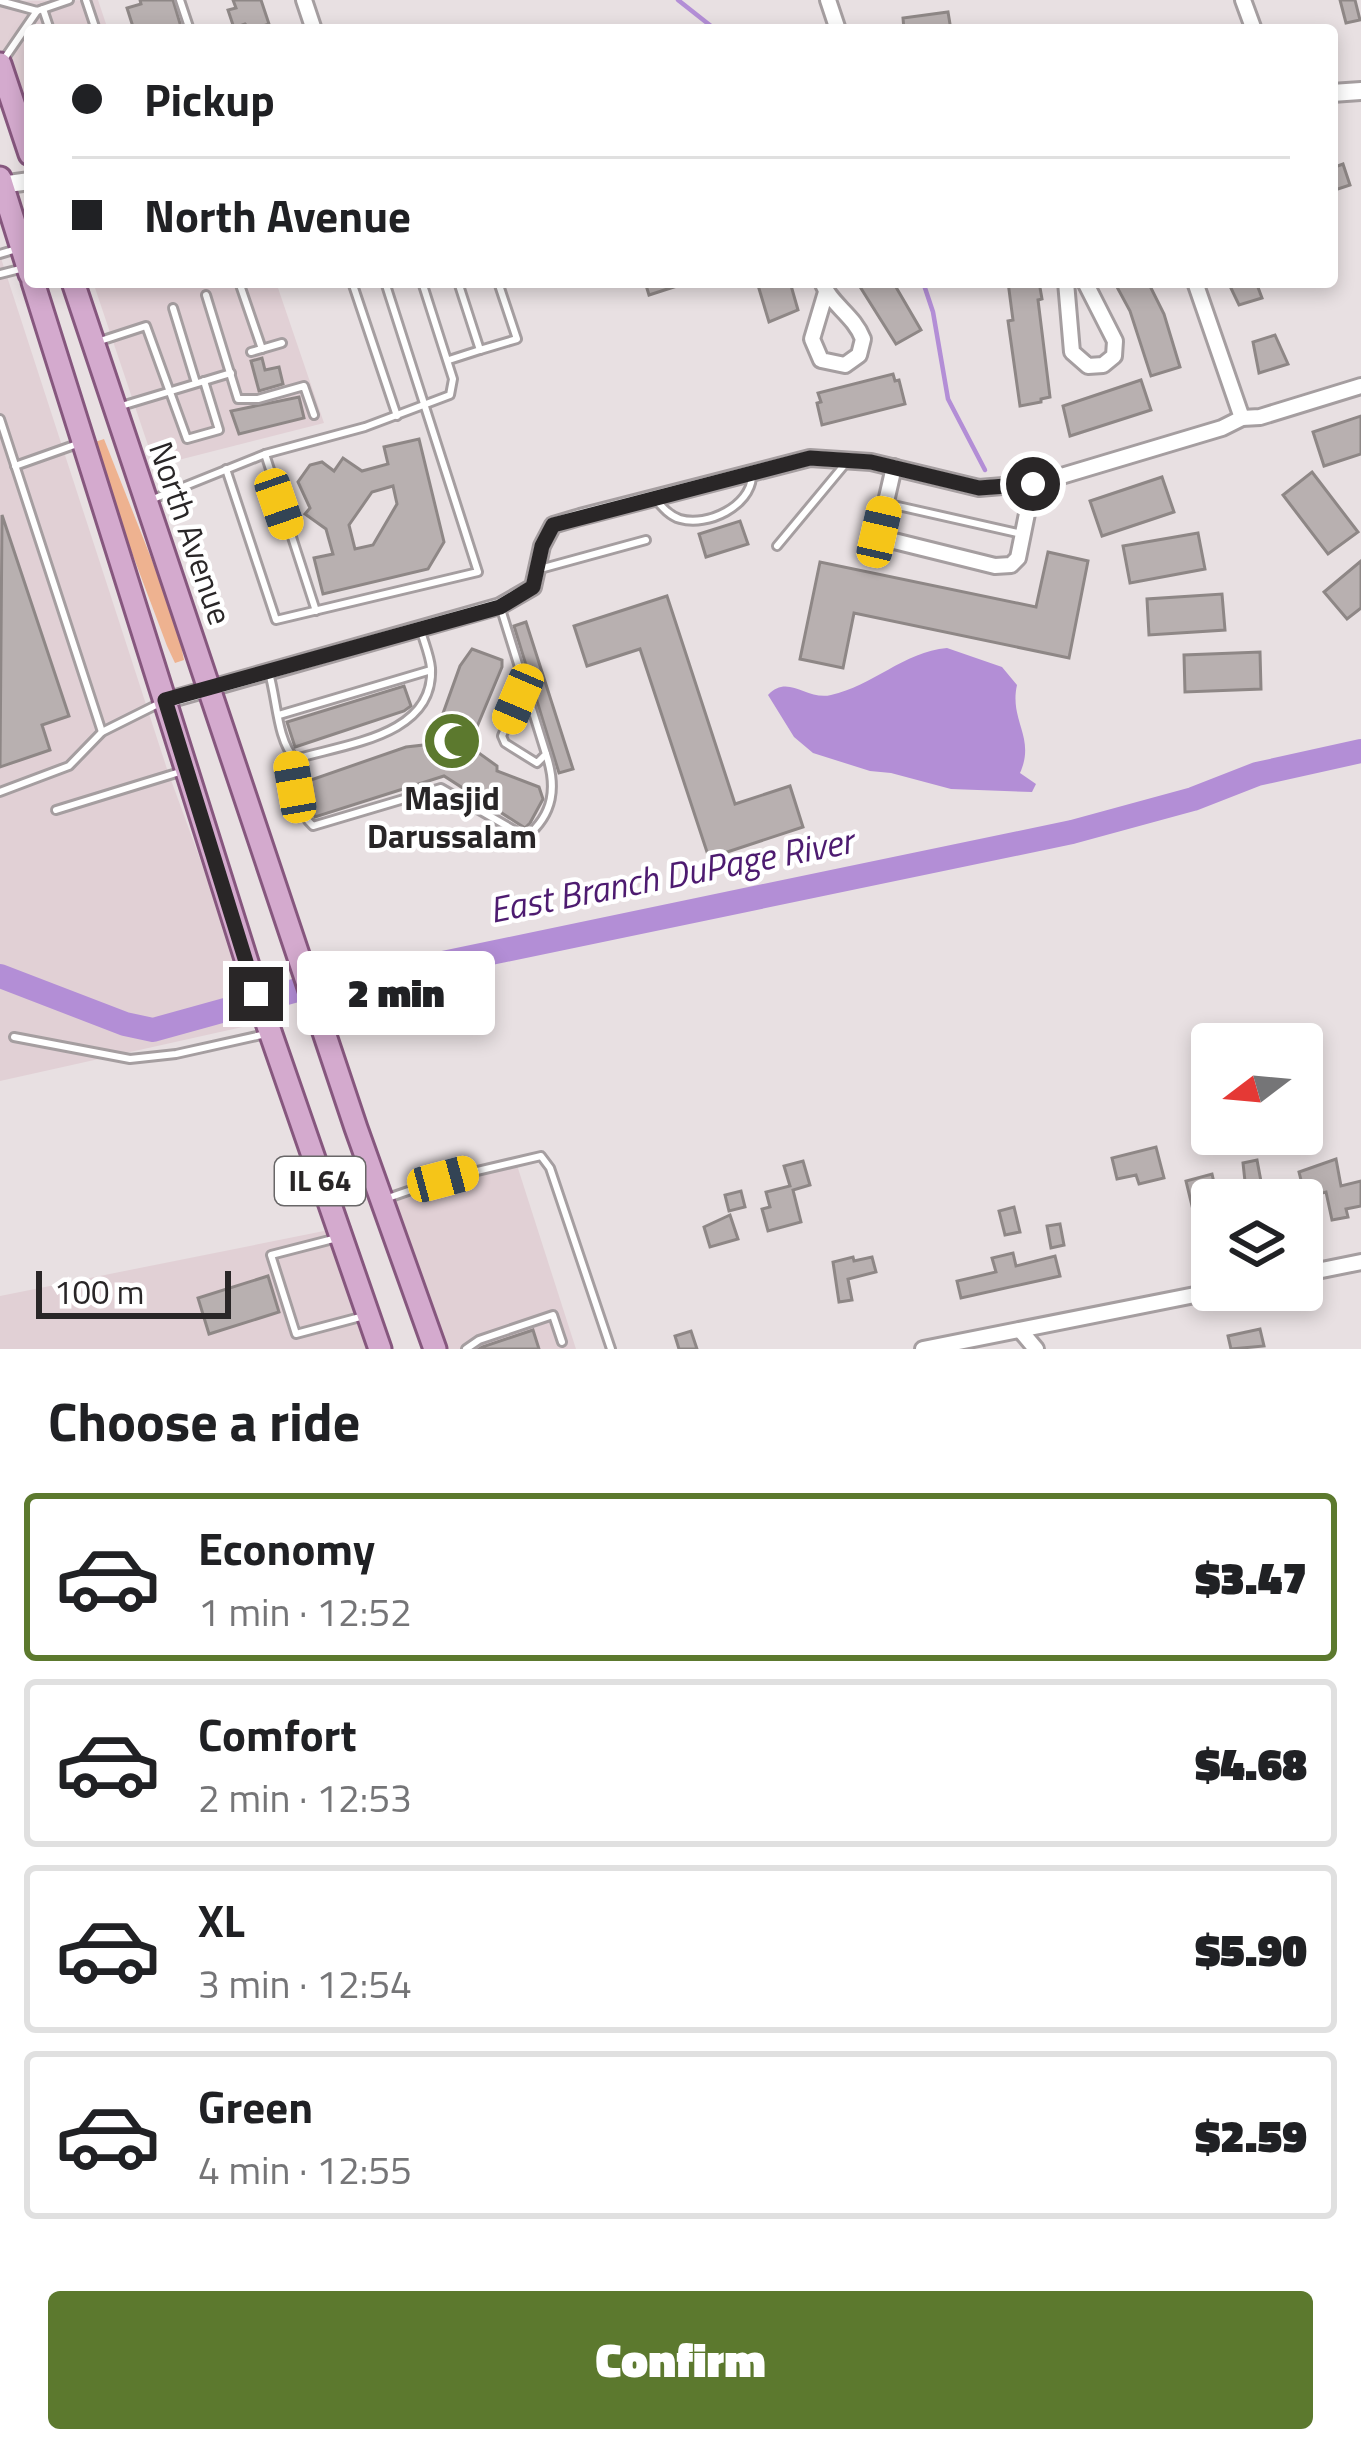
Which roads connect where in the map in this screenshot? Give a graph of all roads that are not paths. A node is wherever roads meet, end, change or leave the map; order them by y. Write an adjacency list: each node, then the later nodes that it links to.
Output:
1 (0, 1): 3 (lane)
2 (63, 1): 3 (lane)
3 (40, 10): 4 (lane); 5 (lane)
4 (30, 24)
5 (47, 24)
6 (24, 32): 7 (lane)
7 (0, 65): 8 (main road)
8 (23, 122)
9 (1, 183): 10 (main road, IL 64)
10 (22, 265): 11 (lane)
11 (0, 274)
12 (30, 288): 43 (main road, IL 64)
13 (75, 288): 27 (main road, North Avenue / IL 64)
14 (241, 288): 29 (lane)
15 (354, 288): 40 (lane)
16 (387, 288): 37 (lane)
17 (424, 288): 32 (lane)
18 (460, 288): 30 (lane)
19 (500, 288): 30 (lane)
20 (824, 288): 21 (street)
21 (825, 288)
22 (1067, 288): 23 (street)
23 (1088, 288)
24 (1197, 288): 41 (street)
25 (206, 296): 33 (lane)
26 (173, 308): 34 (lane)
27 (93, 343): 36 (lane); 38 (main road, North Avenue / IL 64)
28 (282, 343): 29 (lane)
29 (262, 349): 31 (lane)
30 (480, 350): 32 (lane)
31 (251, 352)
32 (448, 361): 37 (lane)
33 (231, 373): 34 (lane); 39 (lane)
34 (200, 382): 36 (lane); 36 (lane)
35 (1361, 386): 41 (street)
36 (170, 392): 38 (lane)
37 (427, 406): 40 (lane); 59 (lane)
38 (114, 409): 52 (main road, North Avenue / IL 64)
39 (314, 415)
40 (397, 416): 44 (lane)
41 (1242, 418): 50 (street)
42 (0, 419): 46 (lane)
43 (82, 442): 46 (lane); 65 (main road, IL 64)
44 (265, 454): 48 (lane); 59 (lane)
45 (848, 460): 47 (street); 49 (street); 56 (lane)
46 (15, 466): 67 (lane)
47 (894, 467): 50 (street); 53 (street)
48 (226, 469): 52 (lane); 59 (lane)
49 (753, 472): 51 (street); 51 (lane)
50 (1033, 484): 54 (street)
51 (654, 498): 57 (street)
52 (146, 501): 63 (main road, North Avenue / IL 64)
53 (886, 503): 54 (lane); 54 (street)
54 (1022, 534)
55 (646, 540): 57 (lane)
56 (777, 546)
57 (537, 570): 58 (street)
58 (500, 607): 60 (street); 64 (lane)
59 (316, 611)
60 (420, 628): 61 (street); 62 (lane)
61 (268, 670): 63 (street); 66 (lane)
62 (431, 670): 66 (lane); 69 (lane)
63 (208, 686): 65 (street); 75 (main road, North Avenue / IL 64)
64 (528, 695): 68 (lane); 68 (lane)
65 (165, 700): 67 (lane); 70 (main road, IL 64)
66 (280, 715): 69 (lane)
67 (102, 731): 71 (lane)
68 (546, 754): 69 (lane)
69 (290, 756)
70 (187, 770): 72 (lane); 73 (main road, IL 64)
71 (0, 792)
72 (56, 810)
73 (263, 1013): 74 (lane); 76 (main road, IL 64)
74 (14, 1037)
75 (382, 1200): 84 (main road, North Avenue / IL 64); 86 (lane)
76 (340, 1237): 80 (main road, IL 64); 80 (lane)
77 (1361, 1262): 78 (street)
78 (1323, 1270)
79 (1191, 1296): 81 (street)
80 (368, 1315): 83 (main road, IL 64)
81 (1020, 1330): 87 (street); 88 (street)
82 (562, 1342): 85 (lane)
83 (380, 1349)
84 (435, 1349)
85 (466, 1349)
86 (611, 1349)
87 (923, 1349)
88 (1036, 1349)

